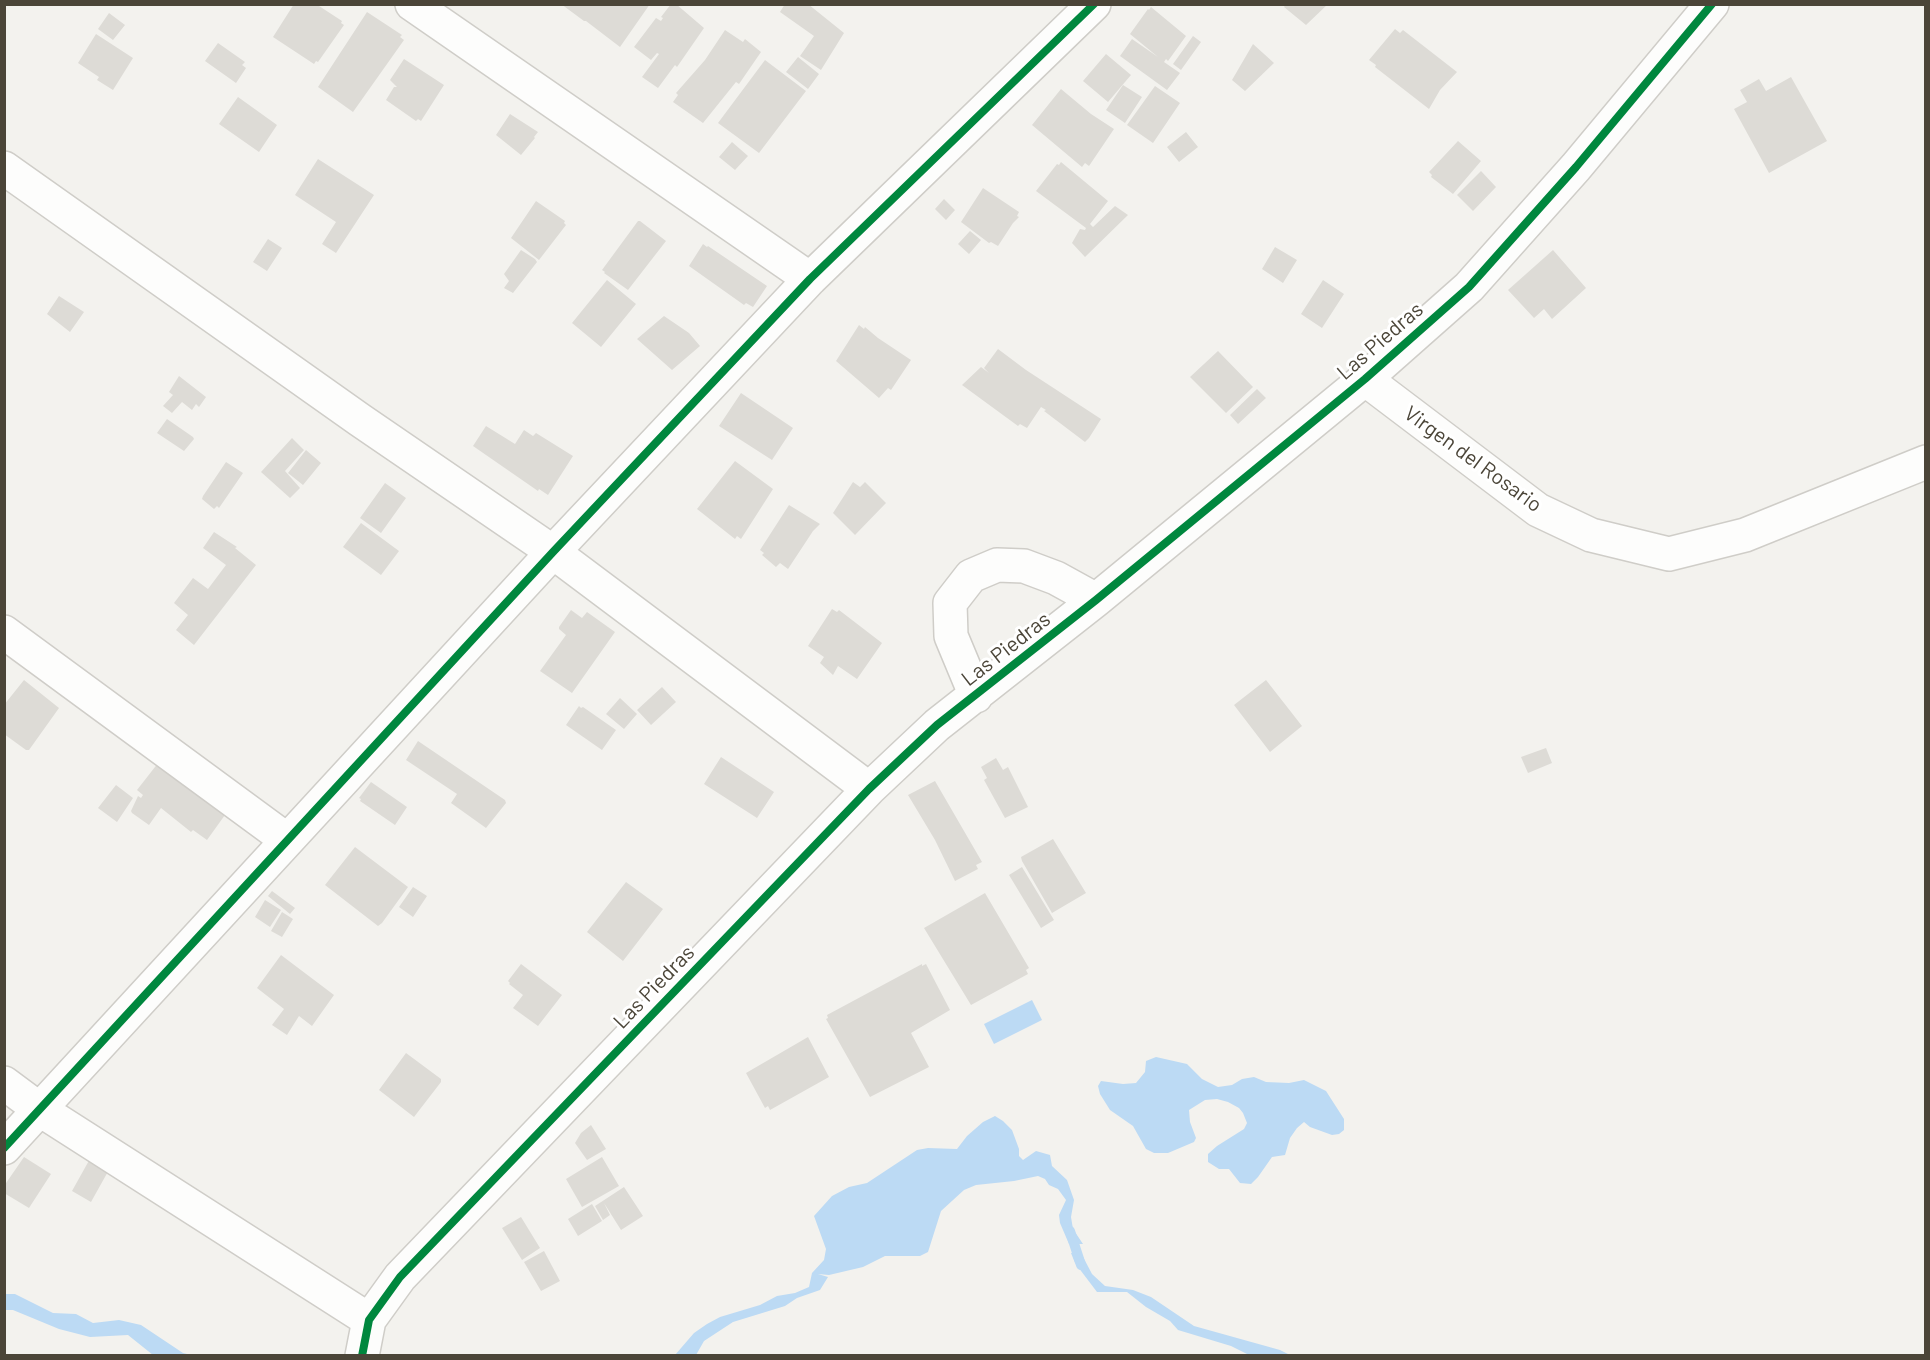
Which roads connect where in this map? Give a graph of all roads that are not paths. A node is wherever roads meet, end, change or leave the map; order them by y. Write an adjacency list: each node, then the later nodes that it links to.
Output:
1 (412, 4): 5 (street)
2 (1092, 5): 5 (street)
3 (1709, 5): 6 (street, Las Piedras)
4 (4, 168): 8 (street)
5 (810, 279): 8 (street)
6 (1365, 380): 7 (street, Virgen del Rosario); 9 (street, Las Piedras)
7 (1926, 462)
8 (553, 552): 12 (street); 13 (street)
9 (1096, 600): 11 (street, Las Piedras); 11 (street)
10 (4, 632): 13 (street)
11 (976, 696): 12 (street, Las Piedras)
12 (869, 789): 17 (street, Las Piedras)
13 (287, 840): 15 (street)
14 (4, 1083): 15 (street)
15 (39, 1109): 16 (street); 17 (street)
16 (4, 1148)
17 (369, 1320): 18 (street, Las Piedras)
18 (362, 1356)

